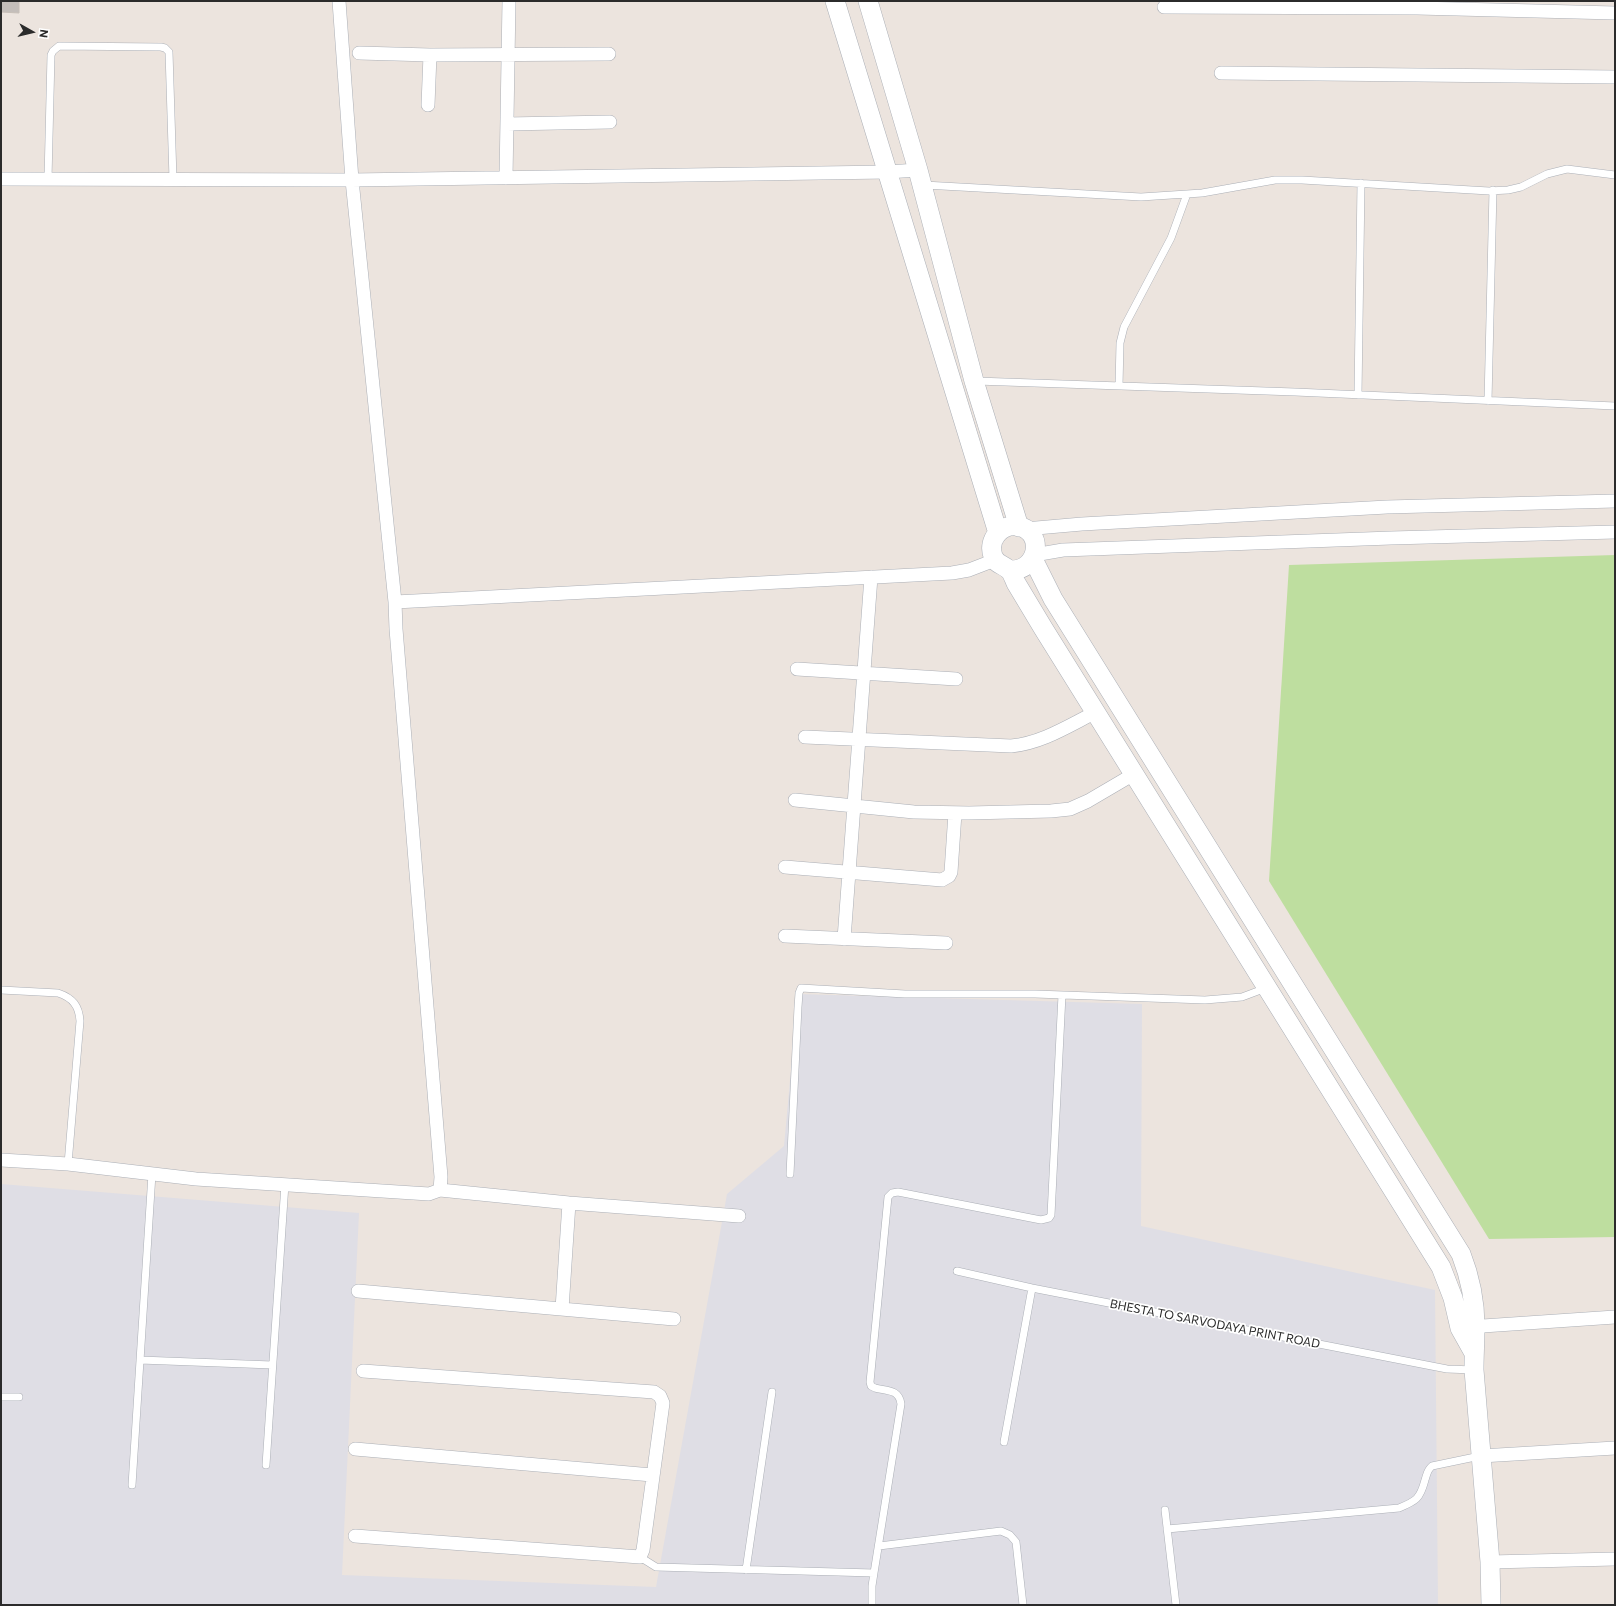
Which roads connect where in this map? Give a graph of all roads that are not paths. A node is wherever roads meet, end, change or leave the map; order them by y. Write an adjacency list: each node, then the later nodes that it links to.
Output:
1 (339, 1): 24 (street)
2 (509, 1): 9 (street)
3 (835, 1): 17 (main road)
4 (868, 1): 20 (main road)
5 (1417, 4): 6 (street); 7 (street)
6 (1164, 7)
7 (1615, 13)
8 (359, 53): 11 (street)
9 (508, 53): 10 (street); 11 (street); 16 (street)
10 (609, 54)
11 (430, 55): 14 (street)
12 (1221, 73): 13 (street)
13 (1615, 77)
14 (428, 106)
15 (610, 122): 16 (street)
16 (507, 124): 19 (street)
17 (888, 172): 19 (street); 20 (street); 36 (main road)
18 (1615, 175): 26 (lane)
19 (506, 178): 24 (street)
20 (920, 178): 27 (lane); 28 (main road)
21 (1, 179): 22 (street)
22 (48, 179): 23 (street); 23 (lane)
23 (172, 179): 24 (street)
24 (352, 180): 40 (street)
25 (1361, 183): 26 (lane); 27 (lane); 30 (lane)
26 (1494, 190): 31 (lane)
27 (1187, 194): 29 (lane)
28 (974, 381): 29 (lane); 34 (main road)
29 (1119, 386): 30 (lane)
30 (1358, 395): 31 (lane)
31 (1488, 401): 32 (lane)
32 (1615, 406)
33 (1615, 501): 34 (street)
34 (1022, 528): 36 (main road); 37 (main road)
35 (1615, 532): 37 (street)
36 (998, 533): 38 (main road)
37 (1033, 557): 38 (main road); 73 (main road)
38 (1002, 565): 39 (street); 44 (main road)
39 (871, 577): 40 (street); 42 (street)
40 (395, 602): 64 (street)
41 (797, 669): 42 (street)
42 (863, 674): 43 (street); 46 (street)
43 (956, 679)
44 (1096, 712): 46 (street); 47 (main road)
45 (805, 738): 46 (street)
46 (858, 740): 49 (street)
47 (1134, 774): 50 (street); 56 (main road)
48 (795, 800): 49 (street)
49 (854, 807): 50 (street); 52 (street)
50 (955, 813): 52 (street)
51 (785, 867): 52 (street)
52 (848, 872): 54 (street)
53 (784, 936): 54 (street)
54 (844, 939): 55 (street)
55 (946, 944)
56 (1267, 988): 58 (lane); 73 (main road)
57 (1, 990): 60 (lane)
58 (1062, 995): 62 (lane); 91 (lane)
59 (1, 1160): 60 (street)
60 (68, 1164): 61 (street)
61 (152, 1174): 63 (street); 74 (lane)
62 (790, 1174)
63 (285, 1184): 64 (street); 76 (lane)
64 (440, 1190): 65 (street)
65 (569, 1203): 66 (street); 70 (street)
66 (739, 1216)
67 (957, 1271): 68 (lane, BHESTA TO SARVODAYA PRINT ROAD)
68 (1032, 1288): 75 (lane, BHESTA TO SARVODAYA PRINT ROAD); 81 (lane)
69 (358, 1291): 70 (street)
70 (562, 1309): 72 (street)
71 (1615, 1317): 73 (street)
72 (674, 1319)
73 (1468, 1327): 75 (main road)
74 (140, 1360): 76 (lane); 87 (lane)
75 (1474, 1361): 84 (main road)
76 (272, 1366): 85 (lane)
77 (363, 1371): 86 (street)
78 (772, 1392): 95 (lane)
79 (19, 1397): 80 (lane)
80 (1, 1398)
81 (1004, 1442)
82 (1615, 1448): 84 (street)
83 (354, 1450): 86 (street)
84 (1481, 1456): 89 (lane); 94 (main road)
85 (266, 1465)
86 (652, 1475): 92 (street)
87 (132, 1485)
88 (1165, 1510): 89 (lane)
89 (1167, 1529): 99 (lane)
90 (355, 1536): 92 (street)
91 (879, 1546): 96 (lane); 98 (lane)
92 (640, 1557): 95 (lane)
93 (1615, 1560): 94 (street)
94 (1490, 1562): 100 (main road)
95 (746, 1570): 96 (lane)
96 (874, 1573): 97 (lane)
97 (872, 1605)
98 (1022, 1605)
99 (1176, 1605)
100 (1492, 1605)

